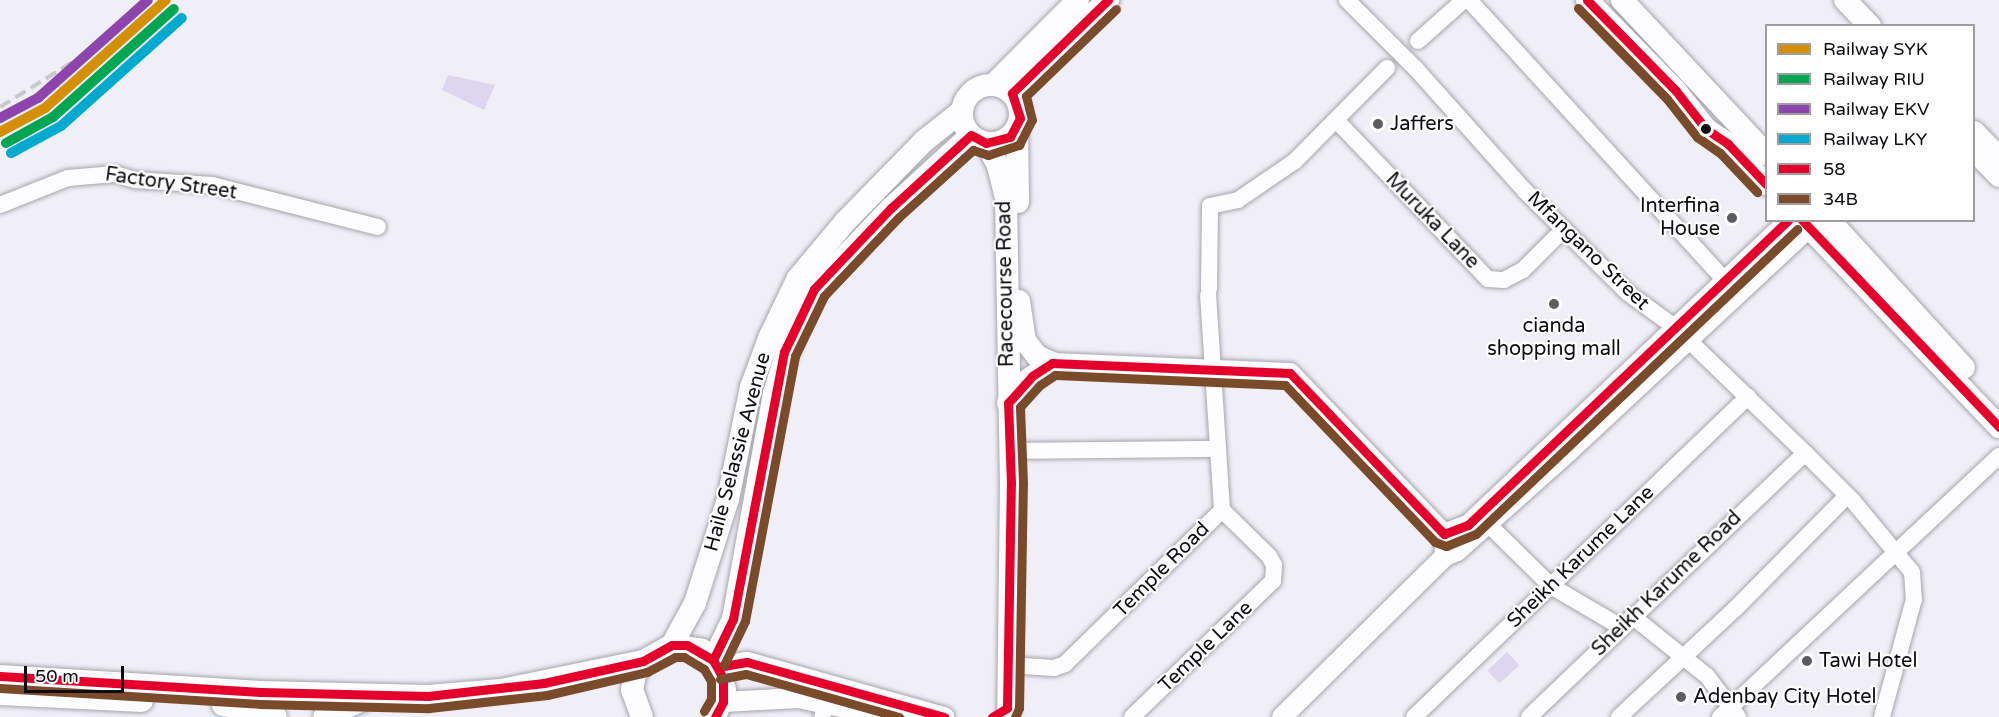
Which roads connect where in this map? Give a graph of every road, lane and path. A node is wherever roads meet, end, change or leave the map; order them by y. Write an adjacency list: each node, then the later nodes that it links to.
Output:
1 (1078, 0): 16 (main road, Haile Selassie Avenue)
2 (1108, 0): 16 (main road, Haile Selassie Avenue)
3 (1347, 0): 12 (street)
4 (1464, 0): 13 (street)
5 (1469, 0): 31 (street)
6 (1587, 0): 26 (main road)
7 (1622, 0): 23 (main road)
8 (1827, 0): 10 (main road)
9 (1845, 0): 11 (main road)
10 (1849, 24)
11 (1868, 24)
12 (1386, 39): 13 (street); 14 (street); 15 (street, Mfangano Street)
13 (1418, 41): 15 (street)
14 (1387, 68): 15 (street); 18 (street)
15 (1416, 69): 30 (street, Mfangano Street)
16 (1002, 89): 17 (main road, Haile Selassie Avenue); 19 (main road)
17 (962, 111): 21 (main road); 52 (main road, Haile Selassie Avenue)
18 (1336, 120): 30 (street, Muruka Lane); 35 (street, Temple Road)
19 (1017, 127): 21 (main road, Haile Selassie Avenue); 34 (main road)
20 (1975, 133): 24 (main road)
21 (978, 139): 37 (main road, Racecourse Road); 55 (main road, Haile Selassie Avenue)
22 (1975, 151): 25 (main road)
23 (1765, 152)
24 (1999, 158)
25 (1999, 176)
26 (1765, 182)
27 (0, 205): 29 (street, Factory Street)
28 (1809, 222): 31 (street); 32 (main road); 33 (street)
29 (378, 226)
30 (1564, 229): 33 (street, Mfangano Street)
31 (1726, 281): 33 (street)
32 (1897, 307): 38 (main road); 39 (main road)
33 (1681, 334): 36 (street, Mfangano Street); 46 (street); 47 (street)
34 (1052, 363): 35 (street); 37 (main road)
35 (1212, 369): 40 (street, Temple Road); 47 (street)
36 (1749, 397): 42 (street, Mfangano Street); 50 (street, Sheikh Karume Lane)
37 (1008, 403): 41 (main road, Racecourse Road)
38 (1999, 406)
39 (1999, 427)
40 (1218, 449): 41 (street); 45 (street, Temple Road)
41 (1010, 451): 56 (main road, Racecourse Road)
42 (1805, 453): 44 (street, Mfangano Street); 51 (street, Sheikh Karume Road)
43 (1999, 456): 48 (street)
44 (1847, 496): 48 (street, Mfangano Street); 53 (street)
45 (1222, 510): 56 (street, Temple Road); 69 (street, Temple Lane)
46 (1488, 524): 49 (street); 50 (street)
47 (1444, 534): 49 (street)
48 (1896, 551): 63 (street); 74 (street, Mfangano Street)
49 (1444, 556): 70 (street)
50 (1551, 586): 51 (street); 71 (street, Sheikh Karume Lane)
51 (1627, 622): 53 (street); 72 (street, Sheikh Karume Road)
52 (672, 645): 54 (main road); 55 (main road)
53 (1684, 658): 63 (street); 73 (street)
54 (643, 661): 59 (main road); 66 (main road)
55 (716, 663): 61 (main road); 68 (street)
56 (1008, 665): 62 (main road, Racecourse Road)
57 (0, 675): 59 (main road)
58 (0, 694): 64 (main road)
59 (387, 694): 65 (main road)
60 (824, 709): 61 (street); 67 (street)
61 (719, 710)
62 (1003, 714)
63 (1730, 714)
64 (276, 717)
65 (324, 717)
66 (642, 717)
67 (889, 717)
68 (944, 717)
69 (1132, 717)
70 (1282, 717)
71 (1414, 717)
72 (1529, 717)
73 (1619, 717)
74 (1882, 717)

